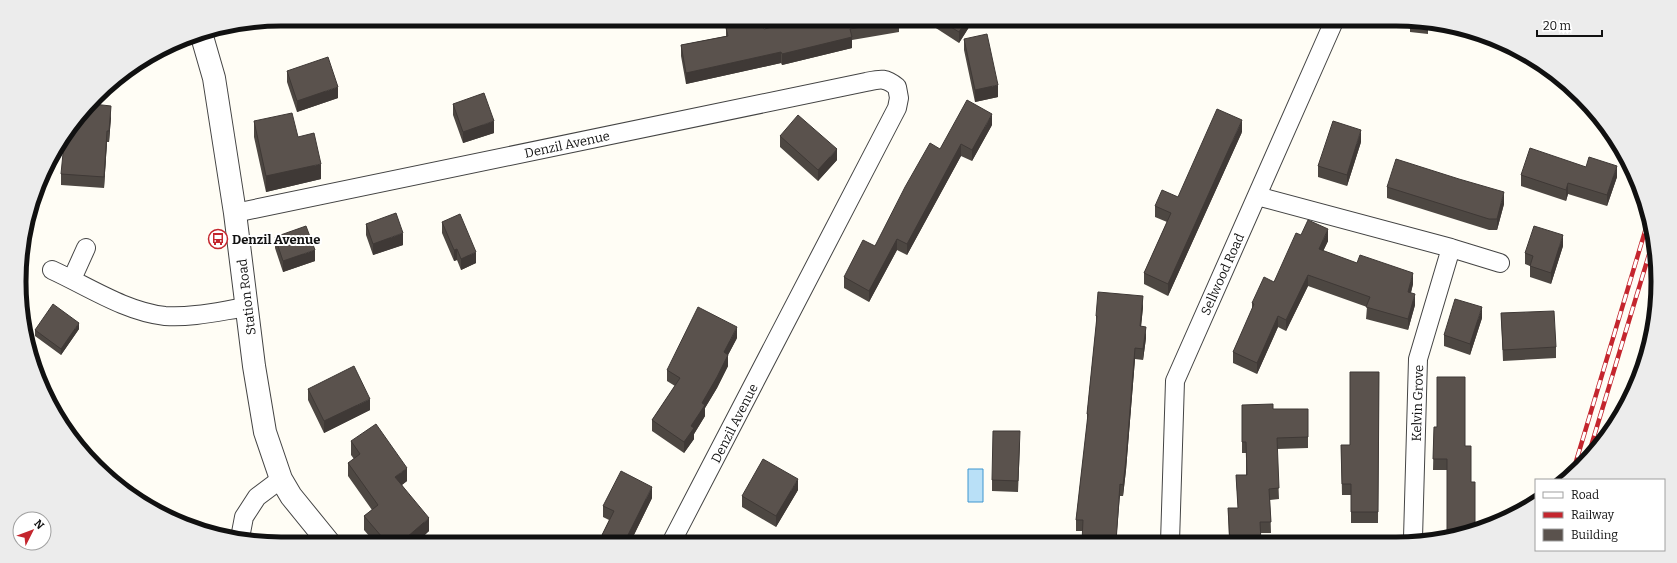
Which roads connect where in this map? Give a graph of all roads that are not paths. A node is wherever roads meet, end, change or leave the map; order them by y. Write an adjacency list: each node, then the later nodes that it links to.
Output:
1 (1332, 26): 3 (street, Sellwood Road)
2 (203, 39): 4 (street, Station Road)
3 (1256, 196): 6 (street); 16 (street, Sellwood Road)
4 (235, 213): 10 (street, Station Road); 15 (street, Denzil Avenue)
5 (86, 248): 9 (street)
6 (1451, 248): 7 (street); 13 (street, Kelvin Grove)
7 (1500, 263)
8 (52, 270): 9 (street)
9 (72, 279): 10 (street)
10 (247, 307): 11 (street, Station Road)
11 (281, 479): 12 (street); 14 (street, Station Road)
12 (241, 534)
13 (1413, 536)
14 (324, 537)
15 (674, 537)
16 (1170, 537)

